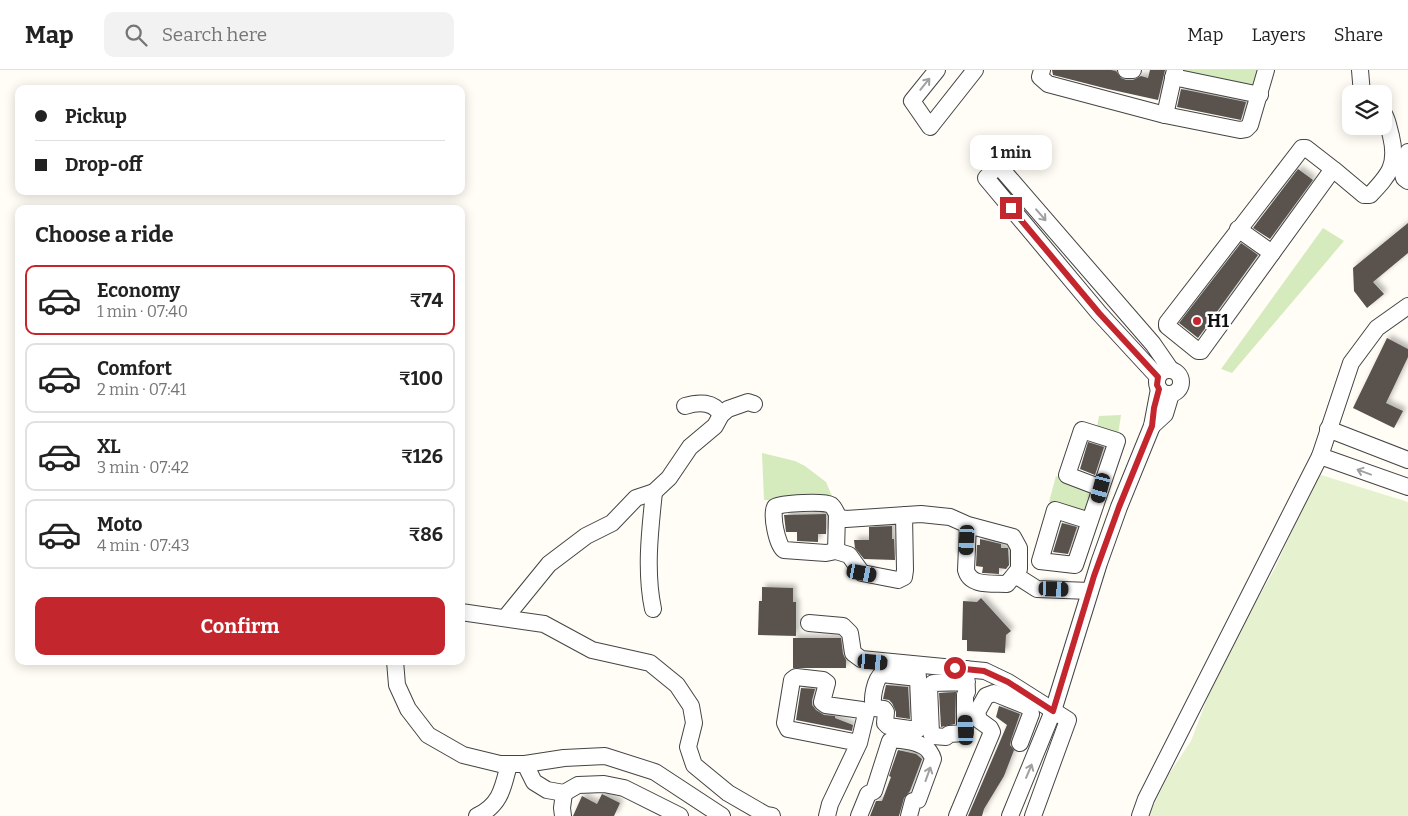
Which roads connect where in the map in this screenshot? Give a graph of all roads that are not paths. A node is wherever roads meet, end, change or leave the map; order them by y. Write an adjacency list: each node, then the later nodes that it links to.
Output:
1 (937, 70): 2 (street, one-way to 1)
2 (975, 70)
3 (1042, 70): 11 (street)
4 (1126, 70): 5 (street)
5 (1133, 70)
6 (1266, 70): 10 (street)
7 (1360, 70): 9 (street)
8 (1174, 73): 10 (street); 11 (street)
9 (1361, 85)
10 (1260, 95): 11 (street)
11 (1165, 115)
12 (1390, 135): 14 (street)
13 (1408, 152): 15 (street)
14 (1333, 169): 16 (street); 17 (street)
15 (1408, 181)
16 (1238, 229): 17 (street); 17 (street)
17 (1272, 253)
18 (1408, 306): 23 (street)
19 (1165, 383): 19 (street, one-way to 19); 29 (street)
20 (754, 404): 22 (street)
21 (685, 406): 22 (street)
22 (721, 415): 28 (street)
23 (1328, 429): 24 (street); 25 (street)
24 (1320, 456): 26 (street, one-way to 24); 60 (street)
25 (1401, 458): 26 (street)
26 (1384, 479): 27 (street)
27 (1408, 488)
28 (654, 492): 38 (street); 40 (street)
29 (1119, 507): 32 (street); 37 (street)
30 (837, 515): 31 (street); 34 (street); 34 (street)
31 (904, 515): 33 (street); 34 (street)
32 (1090, 521): 35 (street); 35 (street)
33 (968, 525): 36 (street); 36 (street)
34 (836, 551)
35 (1078, 557): 37 (street)
36 (1017, 572): 37 (street)
37 (1094, 577): 43 (street)
38 (653, 609)
39 (465, 613): 40 (street)
40 (505, 618): 53 (street)
41 (809, 623): 43 (street)
42 (395, 665): 46 (street)
43 (1053, 711): 58 (street, one-way to 43); 59 (street)
44 (859, 743): 44 (street); 54 (street)
45 (1020, 743): 57 (street)
46 (509, 764): 47 (street); 49 (street)
47 (525, 764): 48 (street); 52 (street)
48 (564, 793): 50 (street); 51 (street)
49 (477, 816)
50 (563, 816)
51 (680, 816)
52 (722, 816)
53 (772, 816)
54 (827, 816)
55 (859, 816): 56 (street, one-way to 55)
56 (908, 816)
57 (957, 816)
58 (1010, 816)
59 (1033, 816)
60 (1140, 816)

